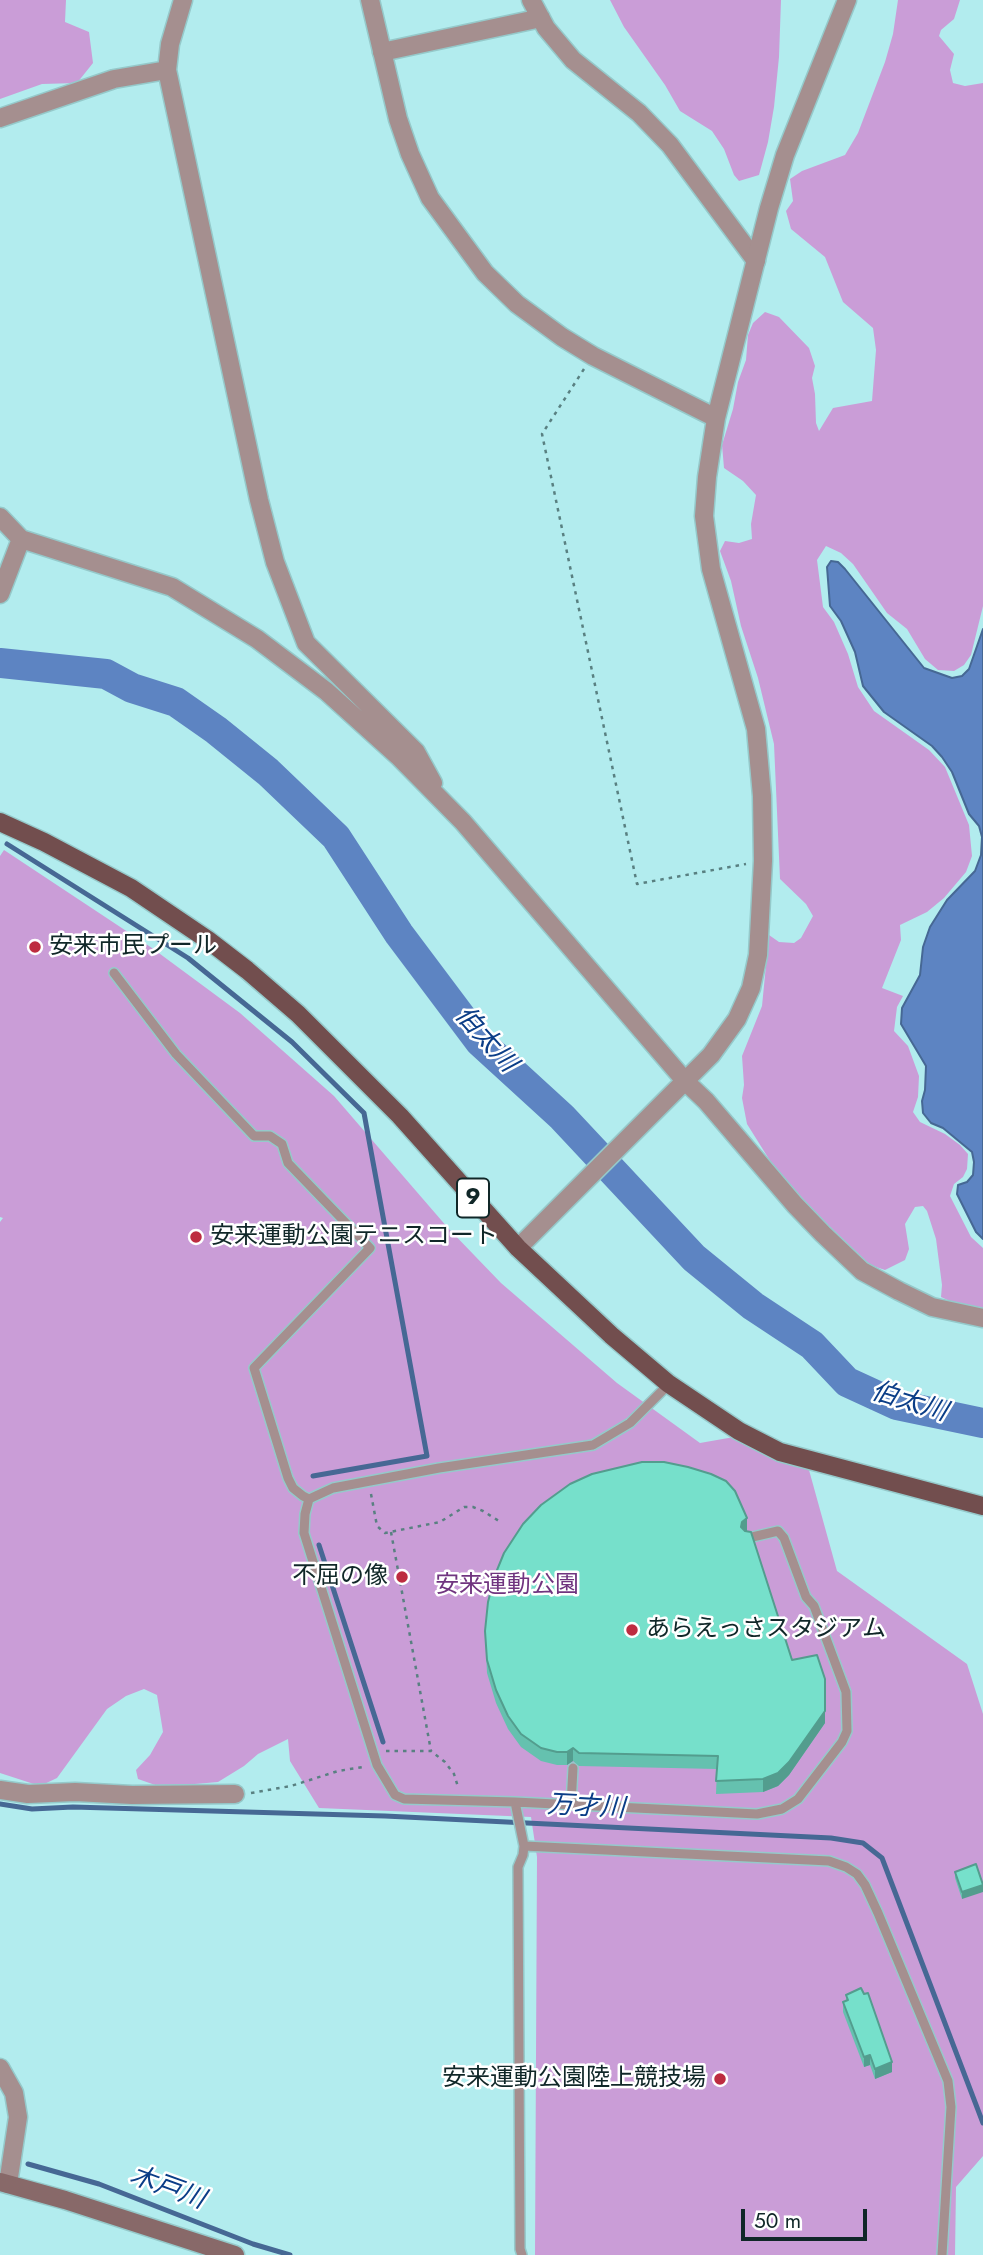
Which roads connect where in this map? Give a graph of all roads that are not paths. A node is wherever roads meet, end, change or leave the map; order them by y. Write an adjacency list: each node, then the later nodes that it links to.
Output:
1 (183, 0): 7 (street)
2 (370, 0): 6 (street)
3 (531, 0): 5 (street)
4 (847, 0): 9 (street)
5 (541, 18): 6 (street); 9 (street)
6 (382, 52): 10 (street)
7 (167, 70): 8 (street); 14 (street)
8 (0, 118)
9 (756, 261): 10 (street)
10 (716, 418): 17 (street)
11 (0, 517): 12 (street)
12 (18, 545): 13 (street); 14 (street)
13 (0, 594)
14 (444, 805): 17 (street)
15 (0, 822): 18 (main road, 9)
16 (114, 973): 21 (lane)
17 (683, 1085): 18 (street); 19 (street)
18 (518, 1248): 20 (main road, 9)
19 (983, 1318)
20 (669, 1384): 21 (lane); 22 (main road, 9)
21 (309, 1499): 27 (lane)
22 (983, 1506)
23 (748, 1538): 28 (lane)
24 (573, 1768): 28 (lane)
25 (0, 1790): 26 (street)
26 (235, 1794)
27 (515, 1802): 28 (lane); 29 (lane)
28 (571, 1805)
29 (524, 1846): 33 (lane); 34 (lane)
30 (0, 2068): 31 (street)
31 (4, 2183): 32 (main road)
32 (235, 2255)
33 (522, 2255)
34 (942, 2255)

